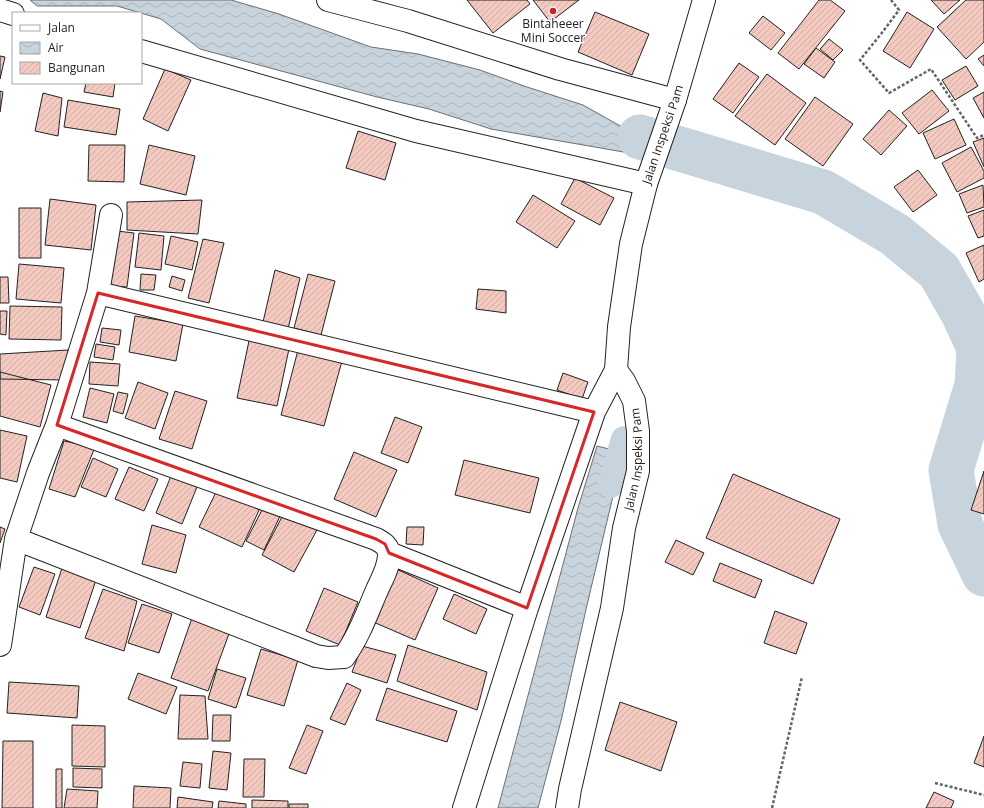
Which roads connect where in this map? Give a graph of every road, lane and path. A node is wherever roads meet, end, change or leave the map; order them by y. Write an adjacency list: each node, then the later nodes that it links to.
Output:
1 (328, 0): 7 (street)
2 (704, 0): 7 (street, Jalan Inspeksi Pam)
3 (891, 0): 8 (path)
4 (0, 10): 5 (street)
5 (12, 14)
6 (142, 51): 9 (street)
7 (675, 100): 9 (street, Jalan Inspeksi Pam)
8 (984, 135)
9 (646, 184): 12 (street, Jalan Inspeksi Pam)
10 (111, 215): 11 (street)
11 (98, 293): 13 (street); 14 (street)
12 (616, 370): 13 (street); 24 (street, Jalan Inspeksi Pam)
13 (594, 412): 17 (street)
14 (57, 425): 15 (street); 16 (street)
15 (16, 538): 16 (street); 18 (street)
16 (389, 553): 17 (street)
17 (527, 608): 23 (street)
18 (2, 611): 19 (street)
19 (0, 645)
20 (802, 677): 25 (path)
21 (935, 783): 22 (path)
22 (984, 795)
23 (464, 808)
24 (566, 808)
25 (772, 808)

